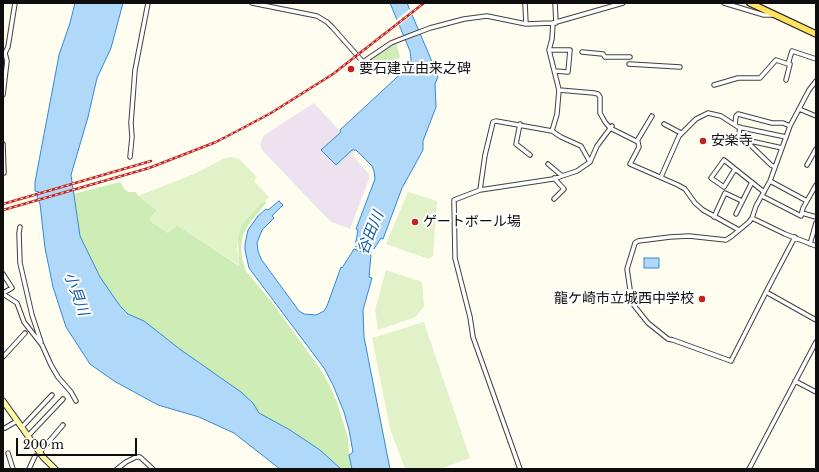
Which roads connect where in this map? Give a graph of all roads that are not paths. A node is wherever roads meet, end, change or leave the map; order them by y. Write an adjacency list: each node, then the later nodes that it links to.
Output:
1 (15, 3): 15 (street)
2 (148, 3): 45 (street)
3 (252, 3): 11 (street)
4 (525, 3): 11 (street)
5 (556, 3): 10 (street)
6 (623, 3): 10 (street)
7 (724, 3): 9 (street)
8 (750, 3): 9 (main road)
9 (777, 15): 12 (main road)
10 (555, 23): 11 (street); 13 (street)
11 (526, 24)
12 (816, 32)
13 (549, 50): 21 (street); 21 (street)
14 (582, 52): 16 (street)
15 (4, 54): 26 (street)
16 (630, 57)
17 (816, 59): 19 (street)
18 (629, 64): 20 (street)
19 (788, 64): 22 (street); 24 (street)
20 (680, 67)
21 (555, 71): 25 (street)
22 (786, 80)
23 (816, 81): 27 (street)
24 (714, 85)
25 (559, 90): 34 (street); 36 (street)
26 (3, 95)
27 (799, 109): 29 (street); 33 (street)
28 (652, 116): 40 (street)
29 (816, 116)
30 (520, 124): 36 (street); 44 (street); 58 (street)
31 (664, 124): 37 (street)
32 (735, 125): 33 (street); 35 (street); 37 (street)
33 (790, 126): 38 (street)
34 (611, 127): 40 (street); 46 (street)
35 (740, 127): 38 (street); 39 (street)
36 (552, 131): 46 (street)
37 (681, 134): 53 (street)
38 (786, 137): 42 (street)
39 (745, 140): 42 (street); 49 (street)
40 (636, 141): 53 (street)
41 (3, 144): 51 (street)
42 (782, 148): 49 (street)
43 (816, 149): 48 (street)
44 (530, 155)
45 (130, 157)
46 (590, 162): 52 (street)
47 (548, 164): 52 (street)
48 (807, 165)
49 (775, 167): 55 (street)
50 (735, 169): 50 (street); 56 (street)
51 (4, 174)
52 (561, 175): 54 (street)
53 (661, 177): 65 (street)
54 (554, 178): 58 (street); 60 (street)
55 (770, 181): 59 (street); 62 (street)
56 (752, 182): 59 (street); 61 (street)
57 (816, 185): 62 (street)
58 (480, 190): 103 (street)
59 (763, 194): 63 (street); 67 (street)
60 (554, 199)
61 (742, 201): 64 (street); 65 (street)
62 (807, 202): 63 (street)
63 (802, 213): 66 (street)
64 (736, 214)
65 (714, 217): 70 (street)
66 (816, 217)
67 (752, 218): 70 (street); 71 (street)
68 (816, 223): 72 (street)
69 (20, 227): 80 (street)
70 (739, 230): 75 (street)
71 (795, 237): 72 (street); 75 (street)
72 (810, 244): 73 (street)
73 (816, 246)
74 (3, 274): 76 (street)
75 (766, 292): 77 (street)
76 (3, 294): 80 (street)
77 (816, 320)
78 (25, 333): 83 (street)
79 (816, 342): 81 (street)
80 (42, 345): 88 (street)
81 (812, 350): 82 (street); 84 (street)
82 (816, 352)
83 (3, 357)
84 (795, 381): 85 (street); 104 (street)
85 (816, 392)
86 (52, 395): 92 (street)
87 (63, 399): 94 (street)
88 (76, 401)
89 (3, 402): 90 (main road)
90 (17, 421): 92 (main road); 93 (street)
91 (62, 425): 95 (street)
92 (22, 427): 94 (main road)
93 (5, 428)
94 (28, 436): 95 (main road)
95 (40, 452): 100 (main road)
96 (8, 453): 98 (street)
97 (35, 456): 99 (street)
98 (12, 469)
99 (29, 469)
100 (55, 469)
101 (117, 469): 102 (street)
102 (153, 469)
103 (520, 469)
104 (749, 469)

